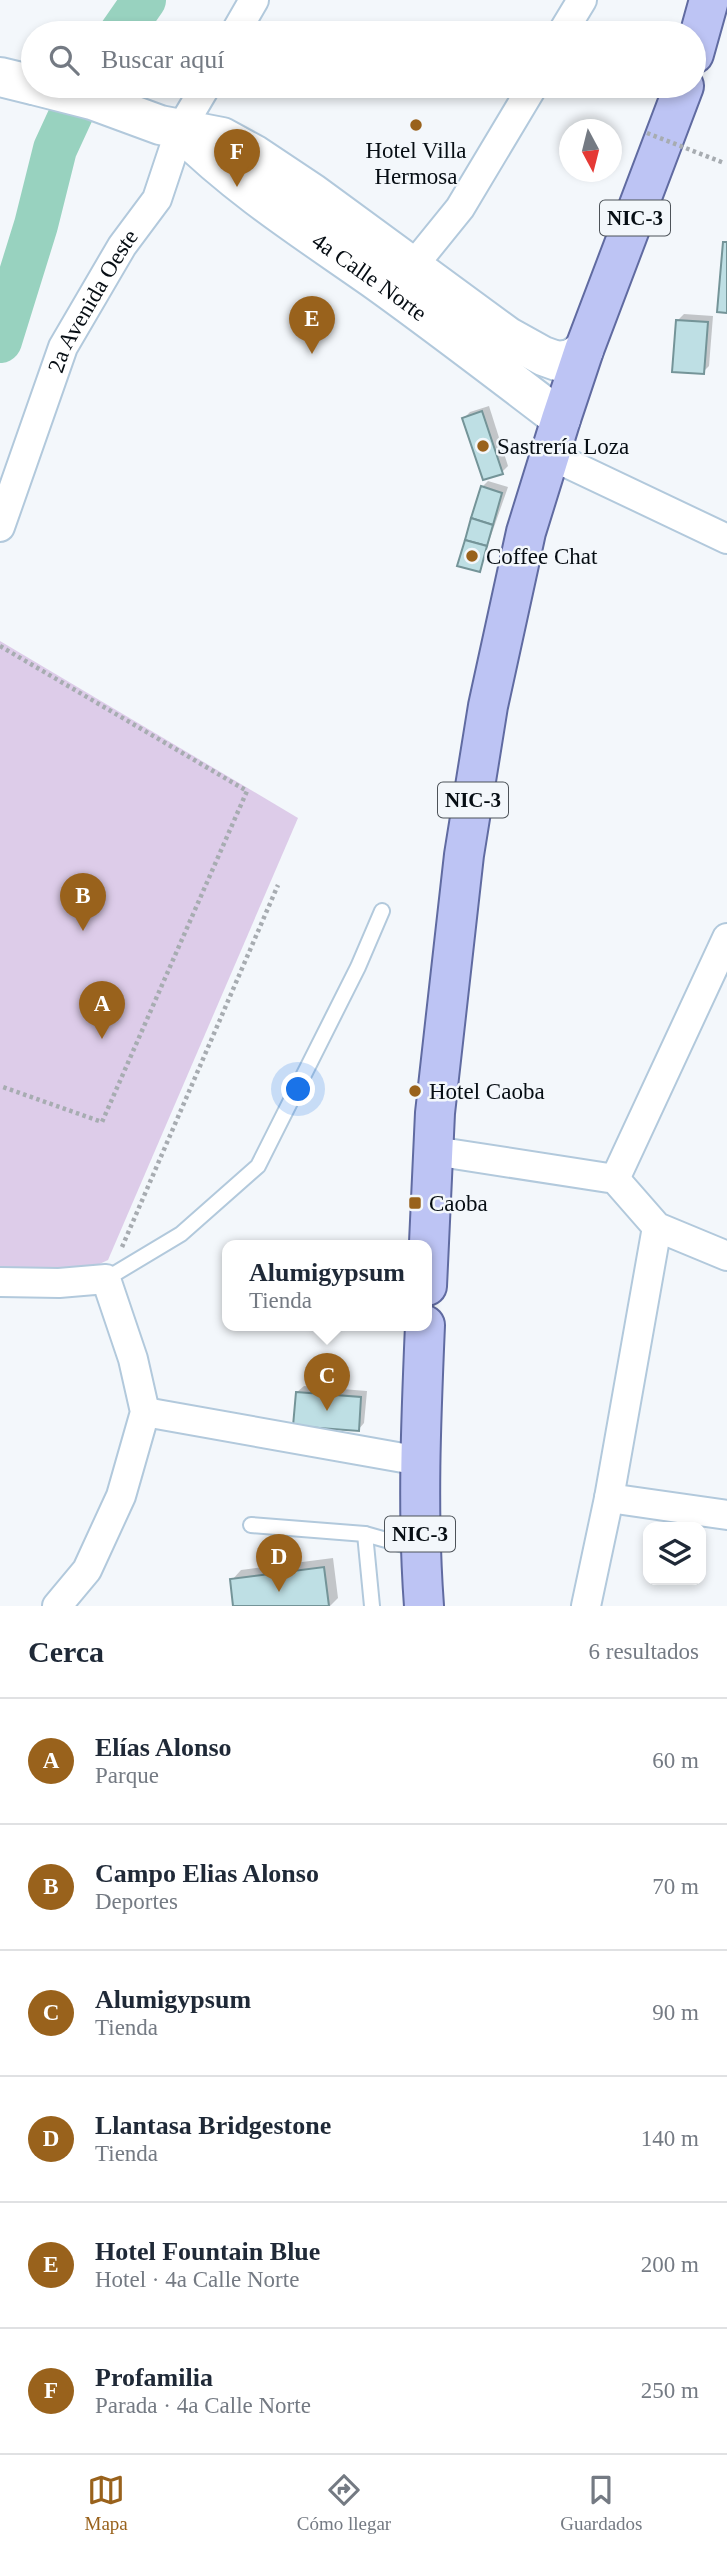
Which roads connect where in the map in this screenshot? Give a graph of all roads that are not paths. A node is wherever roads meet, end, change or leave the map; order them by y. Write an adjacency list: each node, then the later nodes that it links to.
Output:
1 (254, 0): 4 (street)
2 (582, 0): 5 (street)
3 (709, 0): 6 (main road)
4 (242, 21)
5 (569, 21)
6 (703, 21)
7 (84, 98): 11 (street, 4a Calle Norte)
8 (195, 98): 11 (street, 2a Avenida Oeste)
9 (526, 98): 12 (street)
10 (679, 98): 13 (main road, NIC-3)
11 (170, 127): 12 (street, 4a Calle Norte); 16 (street, 2a Avenida Oeste)
12 (406, 282): 13 (street, 4a Calle Norte); 14 (street, 4a Calle Norte)
13 (584, 350): 14 (main road, NIC-3)
14 (561, 419): 15 (main road, NIC-3)
15 (550, 455): 17 (street); 20 (main road, NIC-3)
16 (0, 527)
17 (727, 539)
18 (382, 911): 25 (lane)
19 (727, 938): 21 (street)
20 (433, 1151): 21 (street); 23 (main road, NIC-3)
21 (615, 1179): 22 (street)
22 (657, 1227): 24 (street); 30 (street)
23 (429, 1240)
24 (727, 1256)
25 (106, 1279): 26 (street); 28 (street)
26 (0, 1282)
27 (425, 1331): 29 (main road, NIC-3)
28 (145, 1412): 29 (street); 35 (street)
29 (420, 1461): 34 (main road, NIC-3)
30 (609, 1498): 31 (street); 38 (street)
31 (727, 1515)
32 (251, 1525): 33 (lane)
33 (365, 1534): 34 (lane); 36 (lane)
34 (420, 1549): 37 (main road, NIC-3)
35 (57, 1606)
36 (372, 1606)
37 (424, 1606)
38 (586, 1606)

